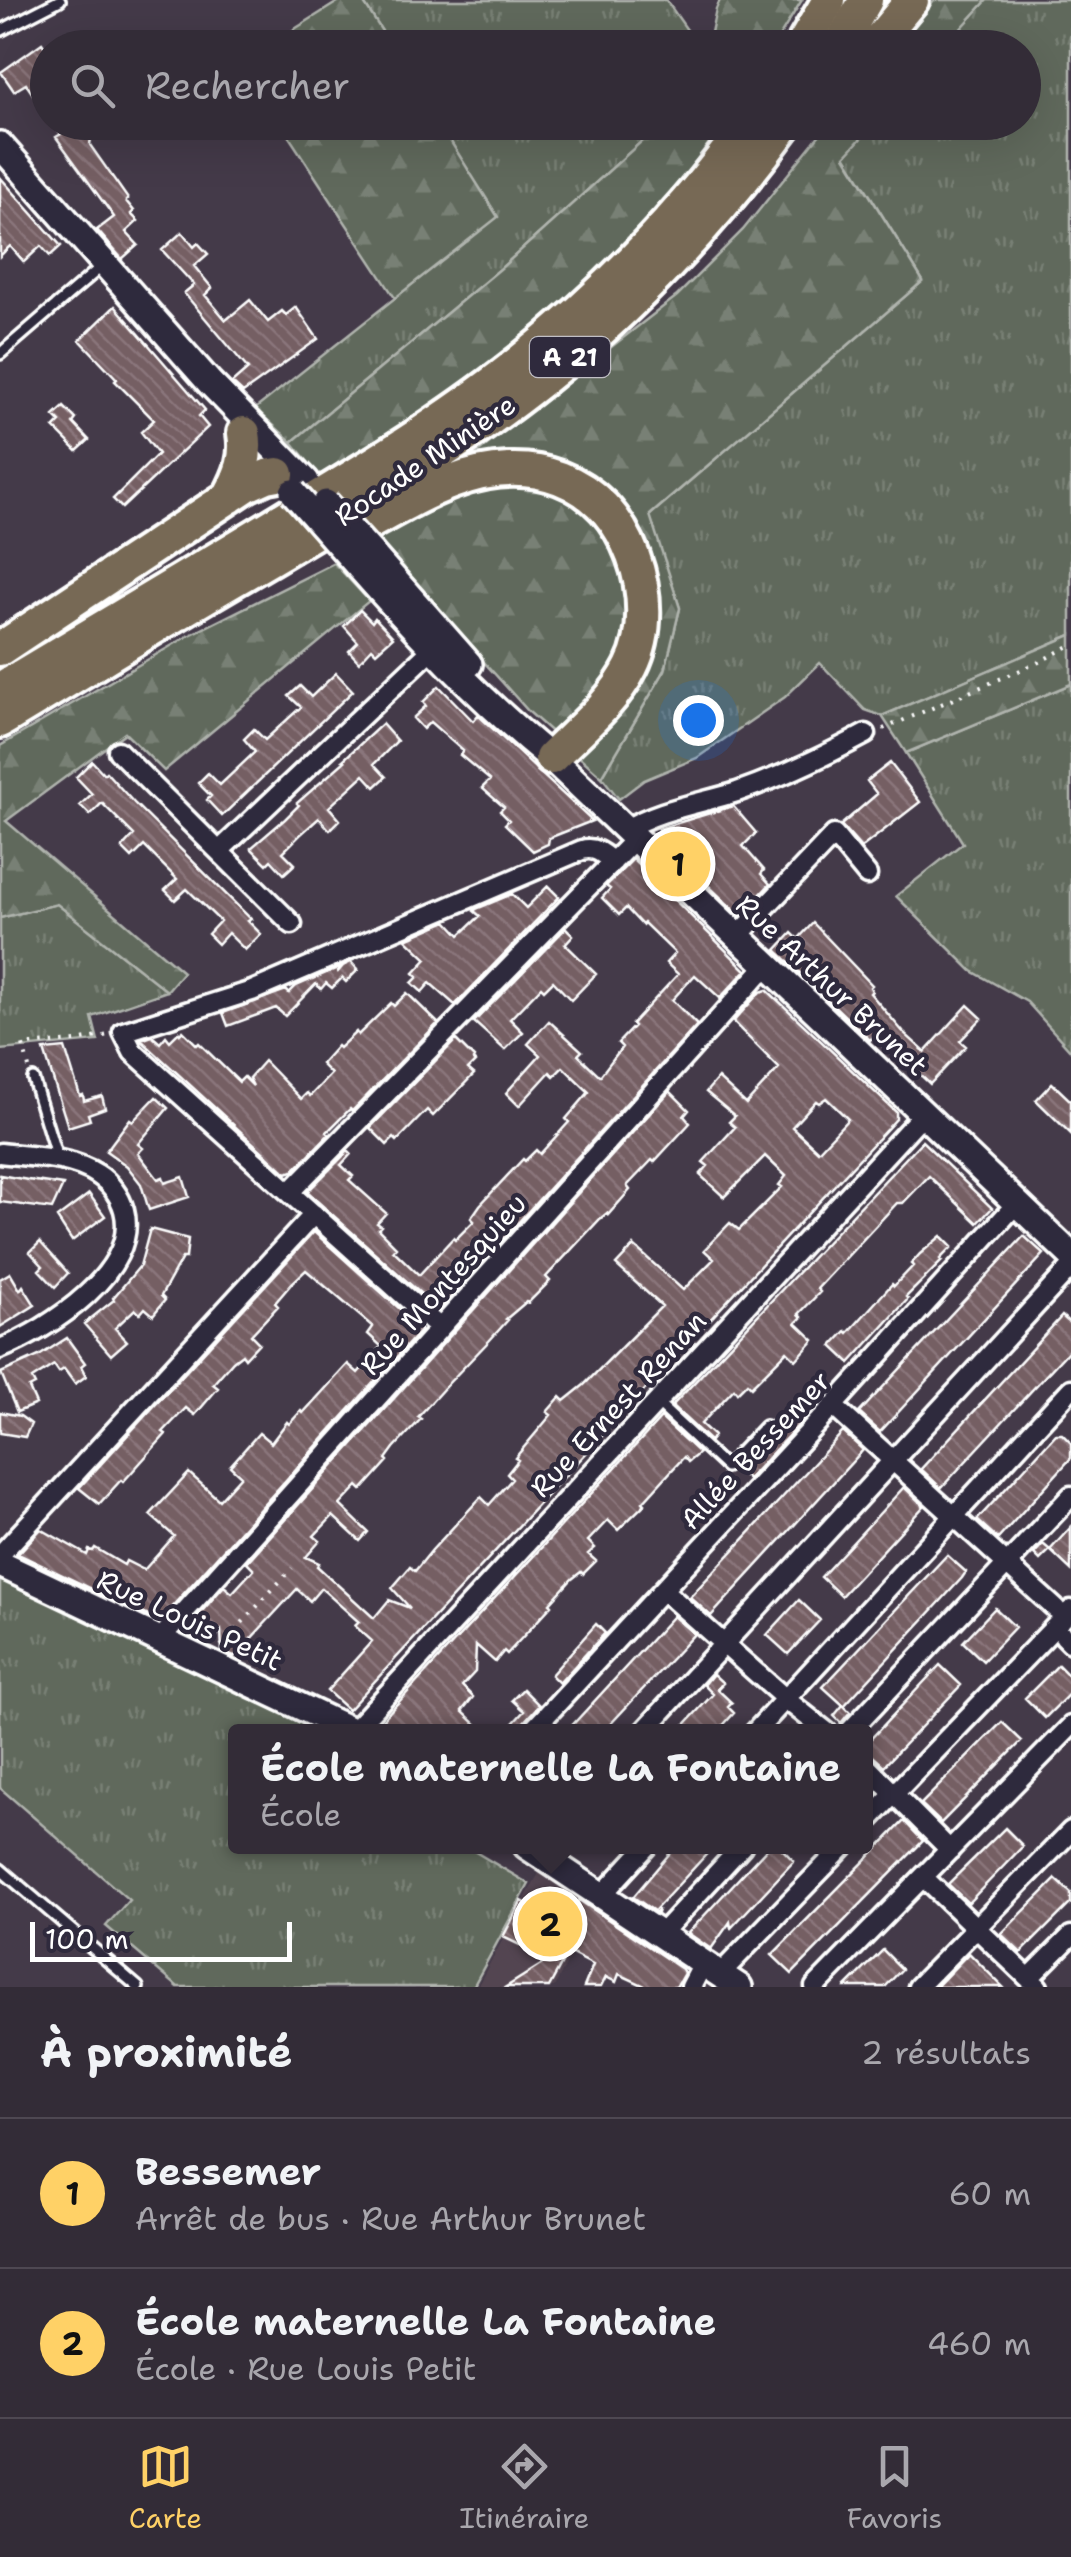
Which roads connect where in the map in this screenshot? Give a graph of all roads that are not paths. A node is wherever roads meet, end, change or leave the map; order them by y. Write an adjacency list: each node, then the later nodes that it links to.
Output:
1 (60, 0): 8 (lane)
2 (830, 0): 5 (highway)
3 (866, 0): 6 (highway)
4 (912, 0): 7 (highway)
5 (812, 30)
6 (848, 30)
7 (887, 30)
8 (0, 31)
9 (735, 140): 23 (highway, Rocade Minière / A 21)
10 (775, 140): 13 (highway, Rocade Minière / A 21)
11 (796, 140): 13 (highway)
12 (0, 144): 14 (street)
13 (701, 229): 20 (highway, Rocade Minière / A 21)
14 (104, 264): 15 (lane); 16 (street)
15 (0, 354)
16 (210, 383): 17 (street); 18 (street)
17 (244, 433): 18 (street); 19 (highway)
18 (295, 481): 19 (highway); 21 (street, Rue Arthur Brunet, bridge)
19 (229, 496): 22 (highway)
20 (243, 574): 24 (highway, Rocade Minière / A 21); 27 (highway)
21 (438, 643): 27 (street, Rue Arthur Brunet); 29 (street)
22 (0, 649)
23 (0, 689)
24 (0, 721)
25 (866, 734): 28 (street)
26 (118, 751): 29 (street)
27 (551, 758): 28 (street, Rue Arthur Brunet)
28 (630, 835): 30 (street); 33 (street, Rue Arthur Brunet)
29 (219, 850): 32 (street)
30 (613, 862): 39 (street); 39 (street)
31 (868, 875): 33 (street)
32 (292, 924)
33 (738, 938): 34 (street, Rue Arthur Brunet)
34 (767, 966): 36 (street, Rue Arthur Brunet); 44 (street, Rue Montesquieu)
35 (32, 1079): 38 (lane)
36 (924, 1113): 40 (street, Rue Arthur Brunet); 47 (street, Rue Ernest Renan)
37 (0, 1153): 38 (street)
38 (58, 1160): 45 (street)
39 (290, 1192): 41 (street)
40 (1016, 1204): 42 (street, Rue Arthur Brunet); 48 (street, Allée Bessemer)
41 (314, 1214): 44 (street); 53 (street)
42 (1071, 1255)
43 (1071, 1267): 50 (street)
44 (440, 1328): 58 (street, Rue Montesquieu)
45 (0, 1349)
46 (1071, 1390): 52 (street)
47 (657, 1403): 49 (lane); 61 (street, Rue Ernest Renan)
48 (833, 1406): 50 (street); 56 (street, Allée Bessemer)
49 (765, 1426)
50 (893, 1461): 52 (street); 59 (street)
51 (1071, 1496): 55 (street)
52 (953, 1516): 55 (street); 64 (street)
53 (0, 1555)
54 (0, 1564): 58 (street, Rue Louis Petit)
55 (1006, 1564): 57 (street); 66 (street)
56 (663, 1590): 59 (street); 62 (street, Allée Bessemer)
57 (1063, 1610): 69 (street)
58 (160, 1639): 60 (street, Rue Louis Petit)
59 (724, 1644): 63 (street); 65 (street)
60 (338, 1724)
61 (359, 1724)
62 (538, 1724)
63 (650, 1724)
64 (761, 1724)
65 (817, 1724)
66 (856, 1724)
67 (1071, 1726): 72 (street)
68 (873, 1772): 69 (street)
69 (895, 1793): 70 (street); 72 (street)
70 (873, 1816)
71 (1071, 1831): 80 (street)
72 (950, 1850): 78 (street)
73 (541, 1854): 79 (street)
74 (640, 1854): 79 (street)
75 (735, 1854): 81 (street)
76 (836, 1854): 83 (street)
77 (0, 1869): 85 (lane)
78 (923, 1877): 80 (street); 86 (street)
79 (600, 1897): 81 (street)
80 (976, 1928): 84 (street); 87 (street)
81 (660, 1936): 83 (street)
82 (1071, 1936): 84 (street)
83 (713, 1978)
84 (1034, 1983)
85 (138, 1987)
86 (815, 1987)
87 (918, 1987)

